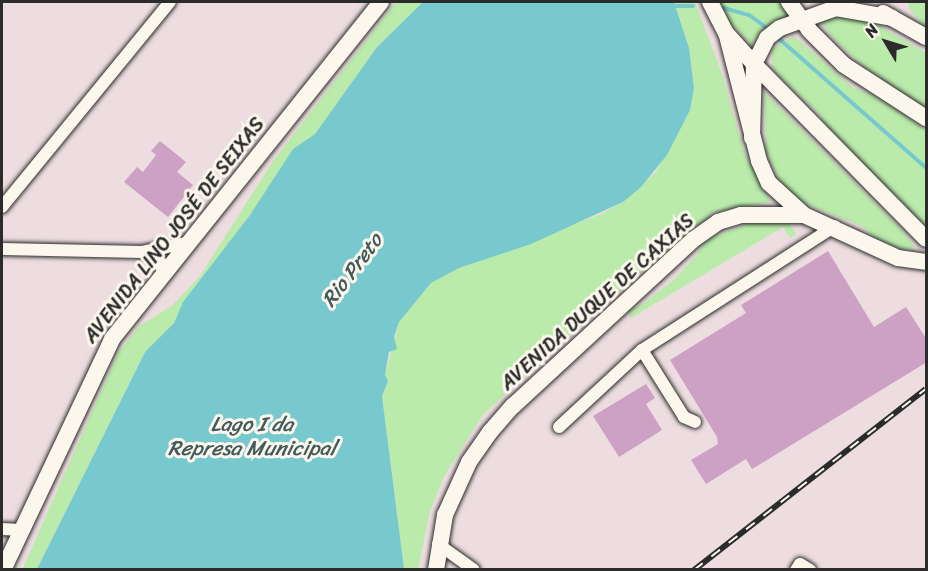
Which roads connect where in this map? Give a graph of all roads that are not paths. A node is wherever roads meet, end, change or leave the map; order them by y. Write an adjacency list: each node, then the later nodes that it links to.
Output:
1 (170, 2): 13 (street)
2 (381, 2): 17 (main road, AVENIDA LINO JOSÉ DE SEIXAS)
3 (710, 2): 8 (main road)
4 (789, 2): 7 (main road)
5 (864, 2): 6 (main road)
6 (892, 18): 7 (main road); 9 (main road)
7 (802, 19): 10 (main road); 11 (main road)
8 (726, 33): 10 (main road); 12 (main road)
9 (927, 37)
10 (754, 64): 12 (main road); 16 (main road)
11 (927, 118)
12 (752, 138): 14 (main road)
13 (2, 207)
14 (808, 216): 15 (main road, AVENIDA DUQUE DE CAXIAS); 18 (street); 28 (main road, AVENIDA DUQUE DE CAXIAS)
15 (835, 226): 18 (street); 21 (main road, AVENIDA DUQUE DE CAXIAS)
16 (923, 236)
17 (187, 243): 20 (street); 22 (main road, AVENIDA LINO JOSÉ DE SEIXAS)
18 (803, 248): 23 (street)
19 (2, 249): 20 (street)
20 (142, 252): 22 (street)
21 (927, 262)
22 (163, 272): 27 (main road, AVENIDA LINO JOSÉ DE SEIXAS)
23 (642, 350): 24 (street); 25 (street)
24 (695, 422)
25 (559, 427)
26 (2, 529): 27 (street)
27 (21, 530): 29 (main road, AVENIDA LINO JOSÉ DE SEIXAS)
28 (438, 544): 30 (main road, AVENIDA DUQUE DE CAXIAS); 31 (street)
29 (3, 570)
30 (436, 570)
31 (474, 570)

